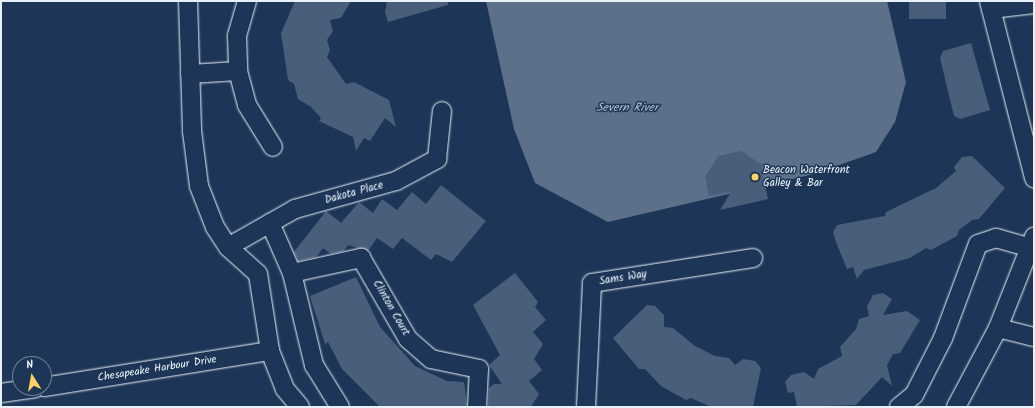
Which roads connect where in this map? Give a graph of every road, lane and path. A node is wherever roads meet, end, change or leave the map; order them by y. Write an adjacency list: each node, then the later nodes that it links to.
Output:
1 (188, 1): 6 (street)
2 (247, 1): 5 (street)
3 (1034, 4): 4 (street)
4 (990, 5): 9 (street)
5 (238, 71): 6 (street); 8 (street)
6 (190, 74): 12 (street)
7 (442, 111): 10 (street, Dakota Place)
8 (273, 147)
9 (1034, 178)
10 (270, 223): 12 (street, Dakota Place); 14 (street)
11 (1033, 242): 15 (street); 26 (street)
12 (228, 247): 18 (street)
13 (753, 258): 25 (street, Sams Way)
14 (292, 273): 23 (street); 24 (street, Clinton Court)
15 (1026, 281): 16 (street)
16 (998, 328): 17 (street); 27 (street)
17 (1034, 337)
18 (270, 351): 19 (street, Chesapeake Harbour Drive); 22 (street)
19 (52, 386)
20 (12, 391): 21 (street)
21 (1, 393)
22 (298, 406)
23 (340, 407)
24 (478, 407)
25 (586, 407)
26 (899, 407)
27 (956, 407)

